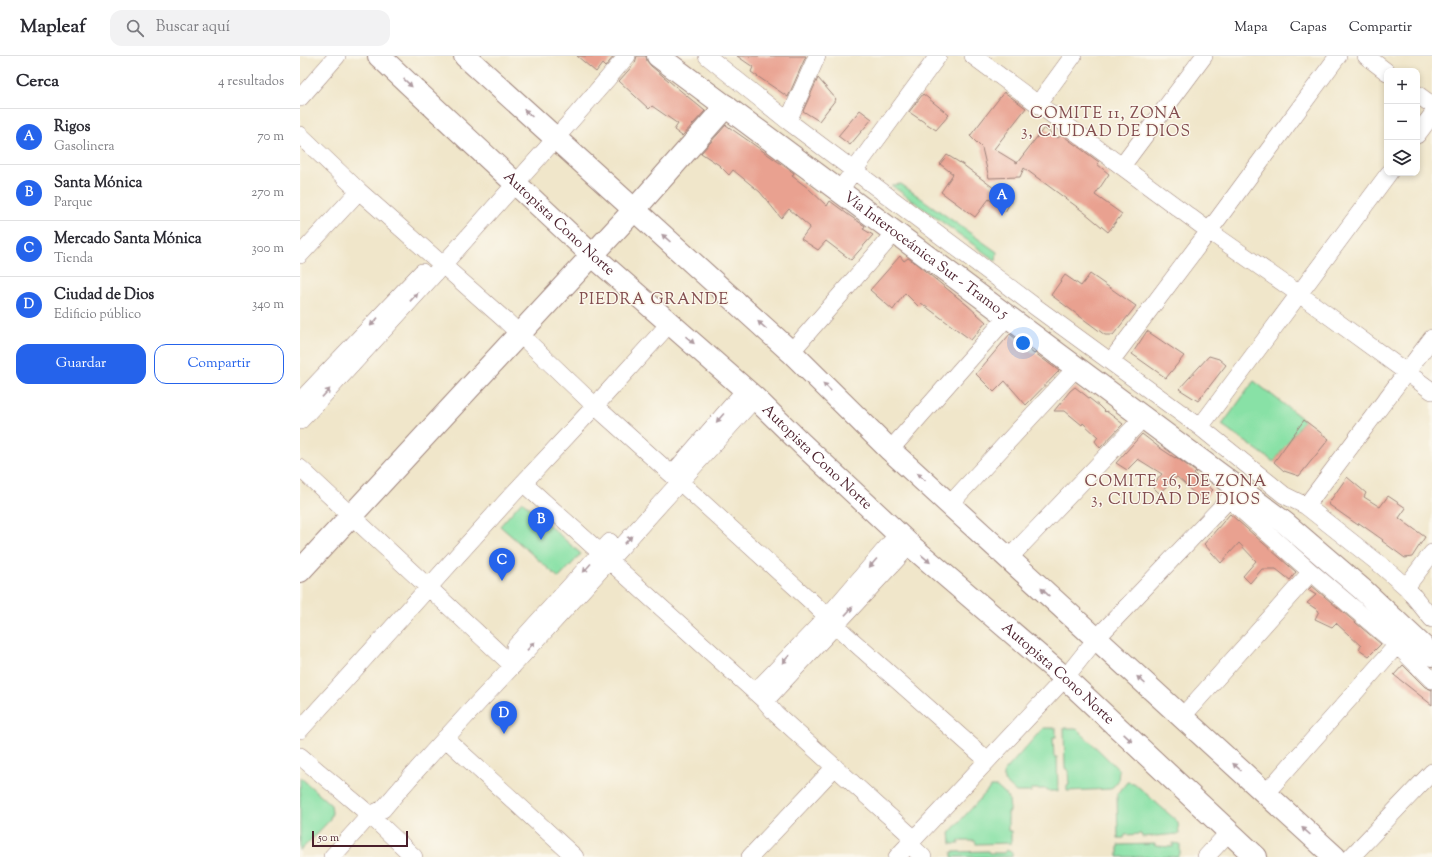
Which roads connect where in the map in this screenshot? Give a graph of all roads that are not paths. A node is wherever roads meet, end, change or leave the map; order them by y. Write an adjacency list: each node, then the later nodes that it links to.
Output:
1 (337, 56): 17 (street)
2 (379, 56): 29 (main road, Autopista Cono Norte, one-way to 29)
3 (465, 56): 25 (main road, one-way to 3)
4 (613, 56): 25 (street)
5 (627, 56): 25 (street)
6 (658, 56): 20 (main road, Vía Interoceánica Sur - Tramo 5)
7 (707, 56): 22 (street)
8 (817, 56): 22 (street)
9 (938, 56): 27 (street)
10 (972, 56): 18 (street)
11 (1073, 56): 18 (street)
12 (1204, 56): 26 (street)
13 (1338, 56): 33 (street)
14 (1366, 56): 15 (street)
15 (1384, 70)
16 (1420, 96): 19 (street)
17 (300, 98)
18 (1038, 104): 26 (street)
19 (1432, 105)
20 (726, 106): 31 (main road, Vía Interoceánica Sur - Tramo 5); 32 (main road)
21 (1432, 115): 23 (street)
22 (788, 121): 27 (street)
23 (1420, 131)
24 (300, 135): 30 (street)
25 (552, 135): 29 (street); 32 (main road)
26 (1122, 166): 33 (street)
27 (854, 170): 31 (street); 39 (street)
28 (1387, 176): 38 (street)
29 (512, 180): 36 (main road, Autopista Cono Norte); 37 (street)
30 (359, 191): 35 (street); 37 (street)
31 (838, 191): 34 (main road, Vía Interoceánica Sur - Tramo 5)
32 (635, 209): 36 (main road); 45 (main road, one-way to 32)
33 (1209, 231): 38 (street); 46 (street)
34 (895, 232): 40 (main road, Vía Interoceánica Sur - Tramo 5); 45 (street)
35 (300, 255)
36 (592, 256): 41 (main road, Autopista Cono Norte); 42 (main road)
37 (439, 262): 42 (street); 51 (street, one-way to 51); 54 (street, one-way to 37)
38 (1299, 294): 48 (street); 55 (street)
39 (1037, 308): 44 (street); 46 (street)
40 (1008, 316): 44 (main road, Vía Interoceánica Sur - Tramo 5); 56 (street)
41 (670, 323): 50 (main road, Autopista Cono Norte, one-way to 50); 52 (street)
42 (520, 334): 52 (street); 63 (main road)
43 (1432, 338): 48 (street)
44 (1045, 344): 47 (main road, Vía Interoceánica Sur - Tramo 5)
45 (791, 352): 56 (main road, one-way to 45)
46 (1111, 361): 55 (street)
47 (1076, 368): 53 (main road, Vía Interoceánica Sur - Tramo 5); 61 (street)
48 (1407, 373): 49 (street); 62 (street)
49 (1432, 391)
50 (750, 393): 58 (street); 64 (main road, Autopista Cono Norte)
51 (300, 401)
52 (595, 406): 58 (street); 59 (street)
53 (1143, 418): 60 (main road, Vía Interoceánica Sur - Tramo 5); 67 (street)
54 (300, 421)
55 (1200, 427): 62 (street)
56 (890, 450): 61 (main road, one-way to 56)
57 (300, 468): 63 (street)
58 (676, 478): 66 (street); 73 (street)
59 (523, 483): 66 (street); 70 (street)
60 (1232, 492): 69 (street); 74 (street); 76 (main road, Vía Interoceánica Sur - Tramo 5)
61 (950, 504): 67 (main road)
62 (1306, 506): 71 (street)
63 (351, 516): 68 (main road); 70 (street)
64 (904, 539): 73 (street); 78 (main road, Autopista Cono Norte, one-way to 78)
65 (1432, 553): 71 (street)
66 (604, 557): 77 (street); 80 (street)
67 (1009, 558): 74 (main road, one-way to 67)
68 (300, 571)
69 (1311, 572): 75 (street); 81 (street)
70 (429, 587): 77 (street); 82 (street)
71 (1406, 587): 72 (street)
72 (1432, 619)
73 (831, 621): 80 (street); 85 (street)
74 (1096, 639): 78 (street); 81 (main road, one-way to 74)
75 (1396, 645): 79 (street); 88 (street)
76 (1432, 655)
77 (508, 662): 83 (street); 89 (street)
78 (1065, 678): 85 (street); 90 (main road, Autopista Cono Norte, one-way to 90)
79 (1432, 680)
80 (760, 696): 86 (street)
81 (1182, 717): 88 (main road, one-way to 81)
82 (300, 730)
83 (445, 738): 89 (street); 94 (street)
84 (300, 756): 89 (street)
85 (987, 760): 91 (street)
86 (835, 767): 91 (street); 95 (street)
87 (1432, 772): 101 (street)
88 (1265, 794): 100 (main road, one-way to 88)
89 (370, 815): 92 (street); 93 (street)
90 (1229, 832): 98 (street); 99 (main road, Autopista Cono Norte)
91 (909, 844): 96 (street); 97 (street)
92 (332, 857)
93 (414, 857)
94 (575, 857)
95 (750, 857)
96 (897, 857)
97 (923, 857)
98 (1206, 857)
99 (1256, 857)
100 (1335, 857)
101 (1351, 857)

